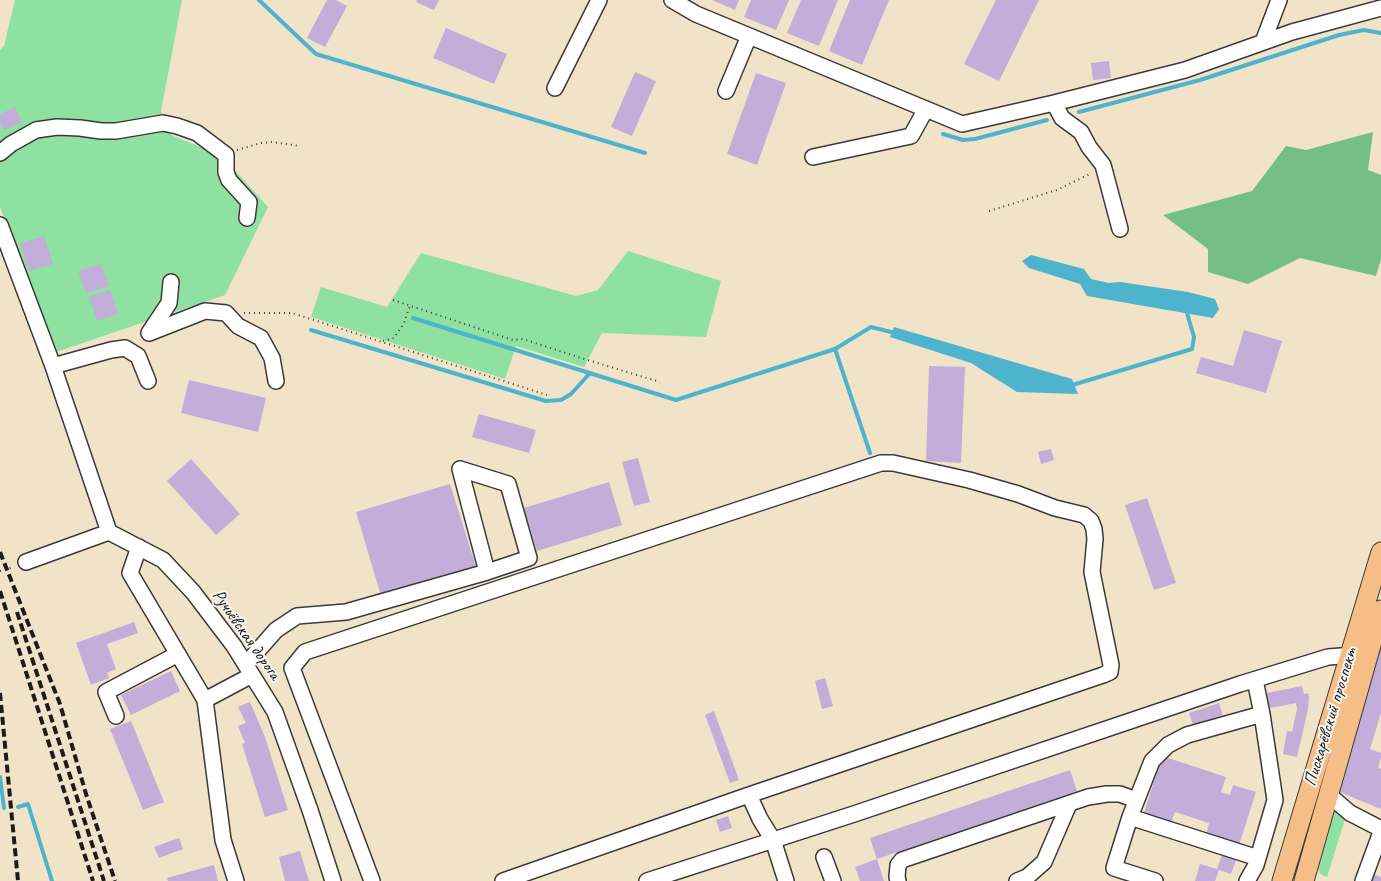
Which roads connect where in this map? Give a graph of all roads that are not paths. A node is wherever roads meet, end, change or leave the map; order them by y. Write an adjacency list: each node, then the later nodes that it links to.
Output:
1 (599, 0): 8 (street)
2 (672, 0): 6 (street)
3 (1279, 0): 7 (street)
4 (1367, 0): 5 (street)
5 (1381, 7): 7 (street)
6 (749, 36): 9 (street); 11 (street)
7 (1263, 42): 10 (street)
8 (555, 88)
9 (726, 91)
10 (1054, 103): 11 (street); 16 (street)
11 (926, 109): 13 (street)
12 (0, 153): 14 (street)
13 (813, 157)
14 (247, 218)
15 (0, 225): 18 (street)
16 (1120, 229)
17 (172, 282): 20 (street)
18 (53, 366): 19 (street); 21 (street)
19 (148, 381)
20 (276, 381)
21 (110, 532): 22 (street, Ручьёвская дорога); 24 (street)
22 (139, 547): 28 (street); 30 (street, Ручьёвская дорога)
23 (1381, 552): 29 (main road, Пискарёвский проспект)
24 (26, 562)
25 (487, 572): 25 (street); 30 (street)
26 (1381, 610): 27 (main road, Пискарёвский проспект)
27 (1377, 636): 36 (main road, Пискарёвский проспект)
28 (178, 654): 32 (street); 34 (street)
29 (1350, 657): 31 (street); 55 (main road, Пискарёвский проспект)
30 (249, 669): 32 (street); 45 (street, Ручьёвская дорога)
31 (1255, 680): 33 (street); 41 (street)
32 (205, 700): 44 (street)
33 (1262, 714): 37 (street); 43 (street)
34 (116, 716)
35 (749, 795): 41 (street); 46 (street); 47 (street)
36 (1329, 795): 40 (street); 56 (main road, Пискарёвский проспект)
37 (1136, 800): 38 (street); 39 (street)
38 (1070, 804): 51 (street); 52 (street)
39 (1130, 817): 43 (street); 53 (street)
40 (1381, 830): 57 (street)
41 (773, 840): 48 (street); 49 (street)
42 (824, 857): 50 (street)
43 (1258, 858): 54 (street)
44 (236, 881)
45 (333, 881)
46 (372, 881)
47 (503, 881)
48 (646, 881)
49 (786, 881)
50 (833, 881)
51 (898, 881)
52 (1017, 881)
53 (1155, 881)
54 (1247, 881)
55 (1282, 881)
56 (1304, 881)
57 (1363, 881)

